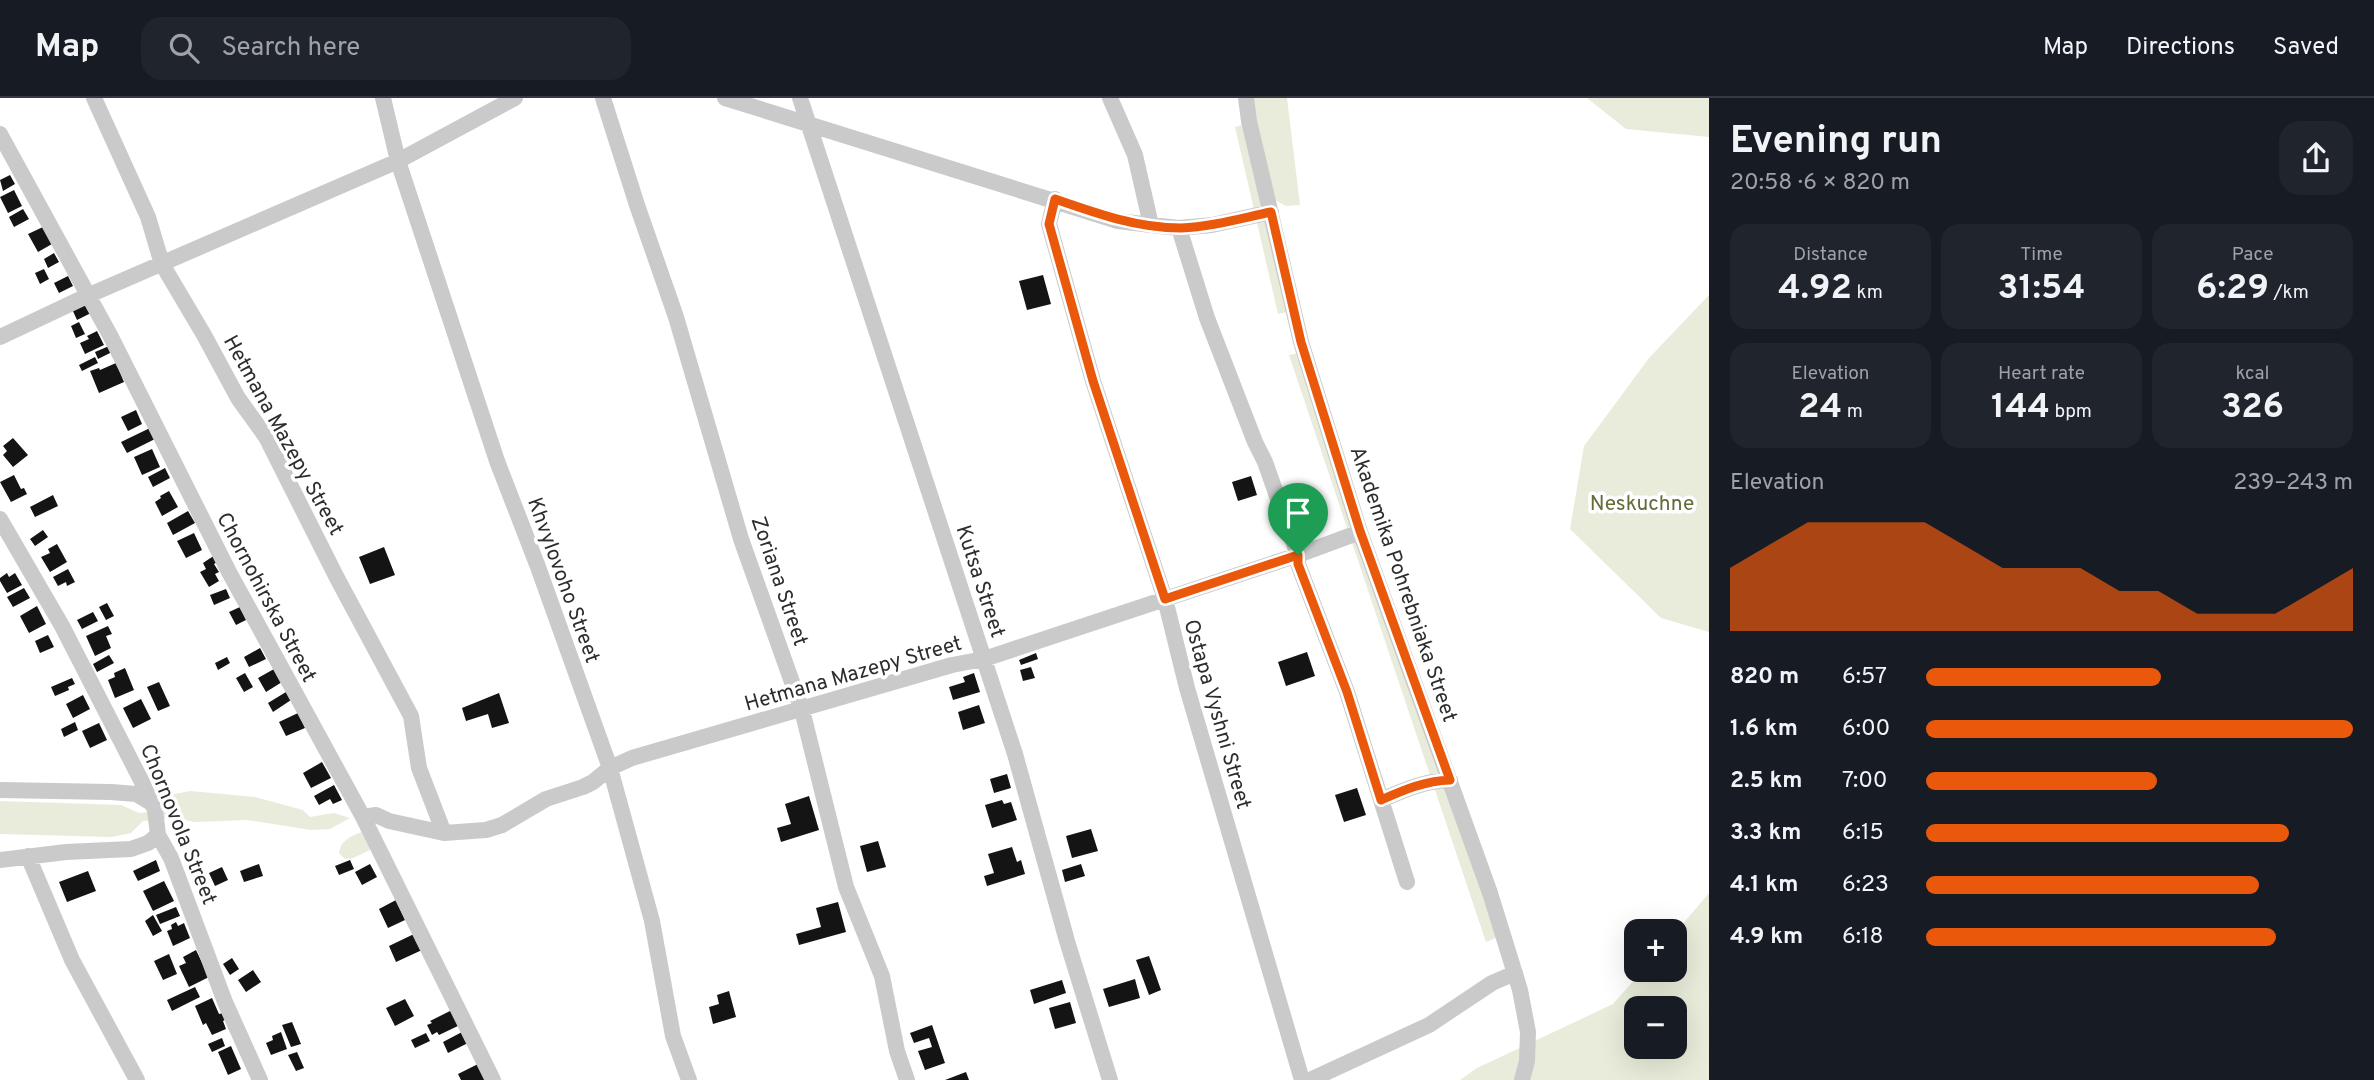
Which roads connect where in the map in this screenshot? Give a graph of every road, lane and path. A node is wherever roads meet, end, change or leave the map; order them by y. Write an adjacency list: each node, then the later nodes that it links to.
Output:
1 (94, 98): 16 (street, Hetmana Mazepy Street)
2 (383, 98): 11 (street, Khvylovoho Street)
3 (515, 98): 11 (street)
4 (603, 98): 24 (street, Zoriana Street)
5 (725, 98): 9 (street)
6 (800, 98): 9 (street, Kutsa Street)
7 (1110, 98): 14 (street)
8 (1246, 98): 13 (street, Akademika Pohrebniaka Street)
9 (811, 127): 12 (street); 23 (street, Kutsa Street)
10 (0, 134): 17 (street, Chornohirska Street)
11 (398, 161): 16 (street); 25 (street, Khvylovoho Street)
12 (1055, 199): 14 (street); 22 (street, Ostapa Vyshni Street)
13 (1271, 212): 15 (street); 20 (street, Akademika Pohrebniaka Street)
14 (1151, 225): 15 (street)
15 (1180, 228): 21 (street)
16 (162, 264): 17 (street); 31 (street, Hetmana Mazepy Street)
17 (87, 296): 18 (street); 30 (street, Chornohirska Street)
18 (0, 337)
19 (0, 519): 29 (street, Chornovola Street)
20 (1360, 531): 21 (street, Hetmana Mazepy Street); 26 (street, Akademika Pohrebniaka Street)
21 (1298, 555): 22 (street, Hetmana Mazepy Street); 28 (street)
22 (1165, 599): 23 (street, Hetmana Mazepy Street); 42 (street, Ostapa Vyshni Street)
23 (984, 659): 24 (street, Hetmana Mazepy Street); 41 (street, Kutsa Street)
24 (803, 710): 25 (street, Hetmana Mazepy Street); 40 (street, Zoriana Street)
25 (610, 768): 31 (street, Hetmana Mazepy Street); 39 (street, Khvylovoho Street)
26 (1450, 780): 28 (street); 35 (street, Akademika Pohrebniaka Street)
27 (0, 790): 29 (street)
28 (1381, 800): 34 (street)
29 (155, 817): 32 (street); 37 (street, Chornovola Street)
30 (363, 817): 31 (street, Hetmana Mazepy Street); 38 (street, Chornohirska Street)
31 (443, 833)
32 (28, 856): 33 (street); 36 (street)
33 (0, 860)
34 (1407, 882)
35 (1515, 973): 43 (street); 44 (street, Akademika Pohrebniaka Street)
36 (137, 1080)
37 (260, 1080)
38 (493, 1080)
39 (689, 1080)
40 (907, 1080)
41 (1110, 1080)
42 (1302, 1080)
43 (1310, 1080)
44 (1522, 1080)

